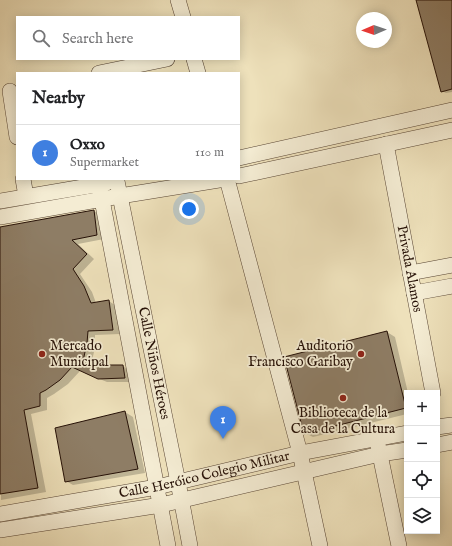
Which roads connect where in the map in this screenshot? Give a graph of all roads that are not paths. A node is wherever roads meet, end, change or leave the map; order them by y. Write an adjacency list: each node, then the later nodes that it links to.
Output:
1 (178, 0): 2 (street)
2 (183, 16)
3 (162, 60): 5 (street)
4 (194, 60): 6 (street)
5 (104, 72)
6 (198, 72)
7 (9, 91): 10 (street)
8 (452, 110): 12 (street)
9 (452, 130): 11 (street)
10 (16, 131)
11 (386, 144): 13 (street); 25 (street, Privada Alamos)
12 (240, 158)
13 (240, 176)
14 (23, 180): 19 (street)
15 (121, 180): 18 (street); 20 (street, Calle Niños Héroes)
16 (220, 180): 20 (street)
17 (226, 180): 34 (street)
18 (99, 184): 19 (street); 21 (street, Calle Niños Héroes)
19 (26, 196): 22 (street)
20 (120, 196): 21 (street); 37 (street, Calle Niños Héroes)
21 (102, 199): 23 (street); 38 (street, Calle Niños Héroes)
22 (0, 201)
23 (0, 217)
24 (452, 265): 25 (street)
25 (410, 273): 27 (street, Privada Alamos)
26 (452, 286): 27 (street)
27 (414, 292): 28 (street, Privada Alamos)
28 (432, 390)
29 (404, 433): 30 (street, Calle Heróico Colegio Militar)
30 (376, 438): 34 (street, Calle Heróico Colegio Militar); 35 (street)
31 (452, 442): 32 (street)
32 (440, 444)
33 (404, 450): 35 (street, Calle Heróico Colegio Militar)
34 (300, 453): 36 (street); 37 (street, Calle Heróico Colegio Militar)
35 (380, 454): 36 (street, Calle Heróico Colegio Militar); 46 (street)
36 (304, 472): 39 (street, Calle Heróico Colegio Militar); 45 (street)
37 (178, 482): 38 (street, Calle Heróico Colegio Militar); 39 (street, Calle Niños Héroes)
38 (157, 487): 40 (street, Calle Niños Héroes); 41 (street, Calle Heróico Colegio Militar)
39 (182, 500): 40 (street, Calle Heróico Colegio Militar); 44 (street, Calle Niños Héroes)
40 (161, 505): 42 (street, Calle Heróico Colegio Militar); 43 (street, Calle Niños Héroes)
41 (0, 514)
42 (0, 530)
43 (168, 546)
44 (190, 546)
45 (320, 546)
46 (399, 546)

